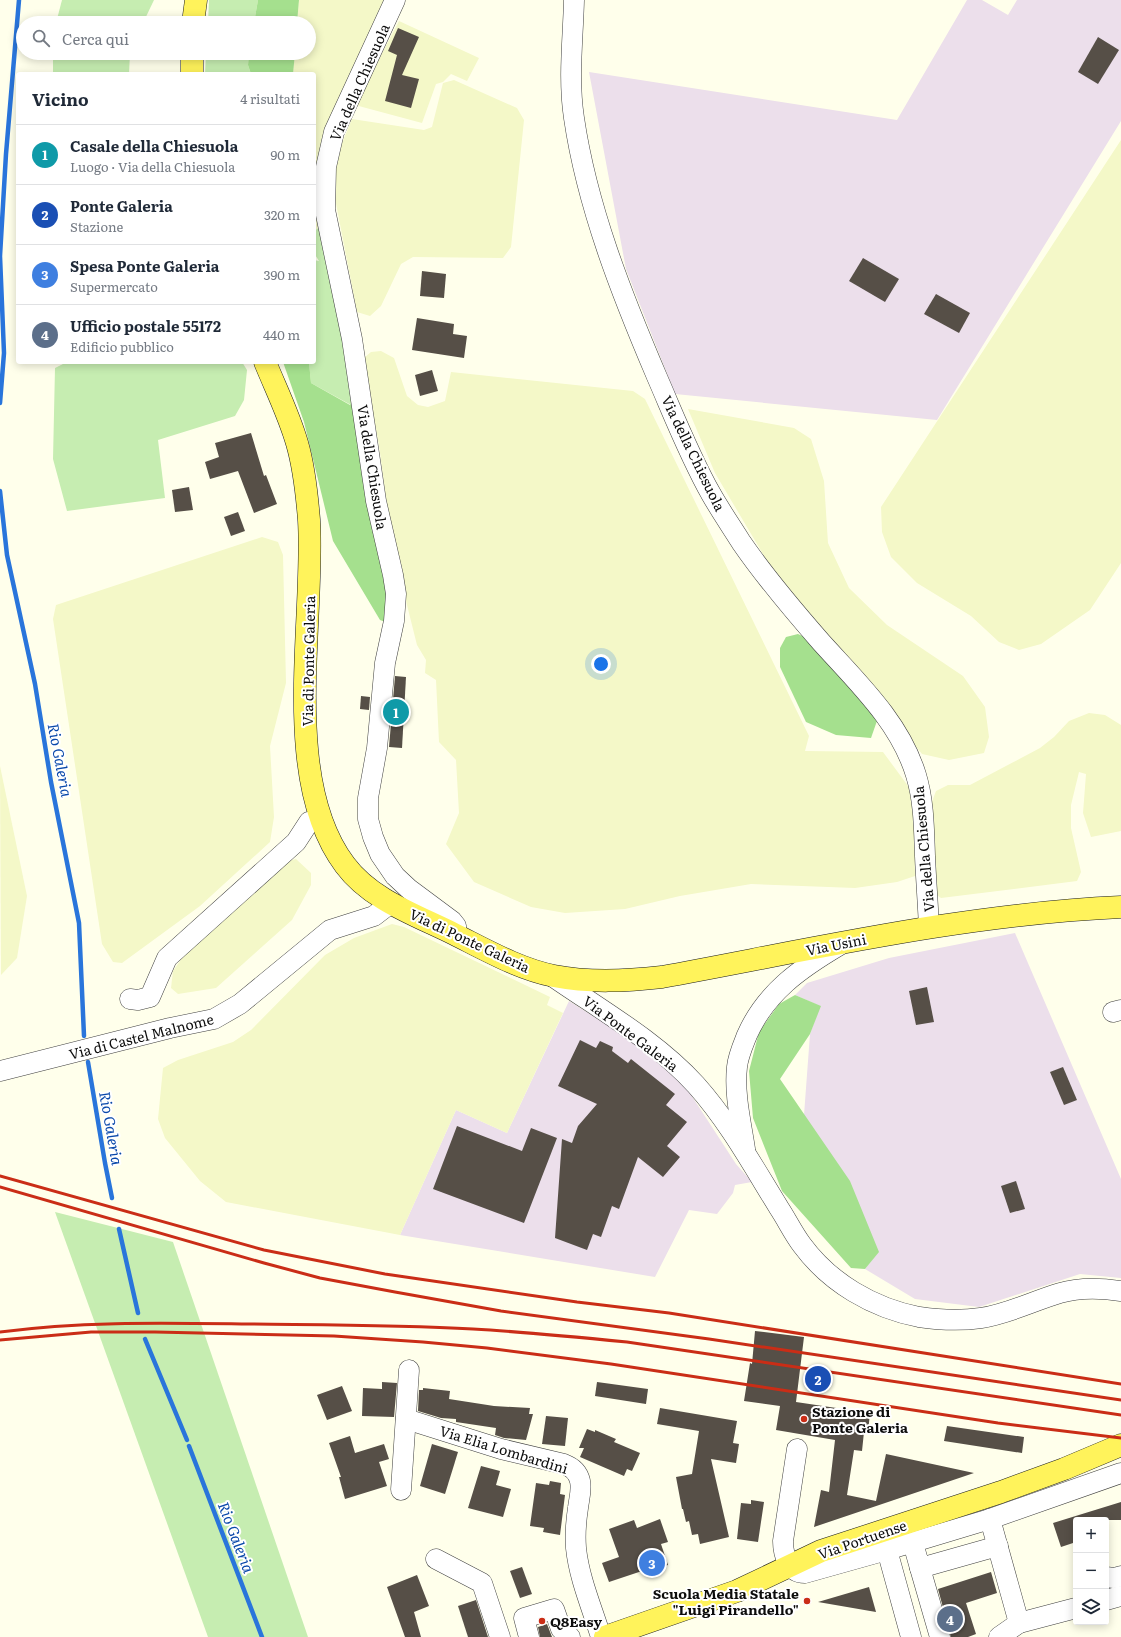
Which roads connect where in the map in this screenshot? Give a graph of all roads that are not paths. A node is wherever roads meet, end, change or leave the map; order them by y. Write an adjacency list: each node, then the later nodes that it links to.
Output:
1 (196, 0): 4 (main road)
2 (395, 0): 12 (street, Via della Chiesuola)
3 (574, 0): 11 (street, Via della Chiesuola)
4 (194, 16)
5 (192, 60): 6 (main road)
6 (192, 72)
7 (266, 364): 8 (main road, Via di Ponte Galeria)
8 (322, 820): 9 (main road, Via di Ponte Galeria); 15 (street)
9 (391, 903): 12 (main road, Via di Ponte Galeria); 16 (street, Via di Castel Malnome)
10 (1121, 907): 11 (main road, Via Usini)
11 (929, 928): 13 (main road, Via Usini)
12 (457, 936): 14 (main road, Via di Ponte Galeria)
13 (849, 940): 14 (main road, Via Usini); 17 (street, Via Ponte Galeria)
14 (552, 976): 17 (street, Via Ponte Galeria)
15 (130, 1000)
16 (0, 1071)
17 (746, 1154): 18 (street, Via Ponte Galeria)
18 (1121, 1291)
19 (409, 1370): 20 (street)
20 (406, 1419): 24 (street); 42 (street, Via Elia Lombardini)
21 (1121, 1445): 30 (main road, Via Portuense)
22 (797, 1449): 30 (street)
23 (1121, 1473): 25 (street)
24 (401, 1490)
25 (990, 1519): 26 (street); 27 (street)
26 (913, 1543): 28 (street); 31 (street)
27 (998, 1546): 31 (street); 37 (street)
28 (887, 1550): 30 (street); 44 (street)
29 (436, 1559): 39 (street)
30 (790, 1566): 43 (main road, Via Portuense)
31 (920, 1568): 45 (street)
32 (1121, 1576): 33 (street)
33 (1109, 1577)
34 (1121, 1596): 35 (street)
35 (1109, 1599)
36 (1073, 1609): 37 (street)
37 (1019, 1623): 46 (street)
38 (566, 1633): 40 (street); 41 (street)
39 (500, 1637)
40 (529, 1637)
41 (533, 1637)
42 (601, 1637)
43 (605, 1637)
44 (911, 1637)
45 (940, 1637)
46 (999, 1637)

